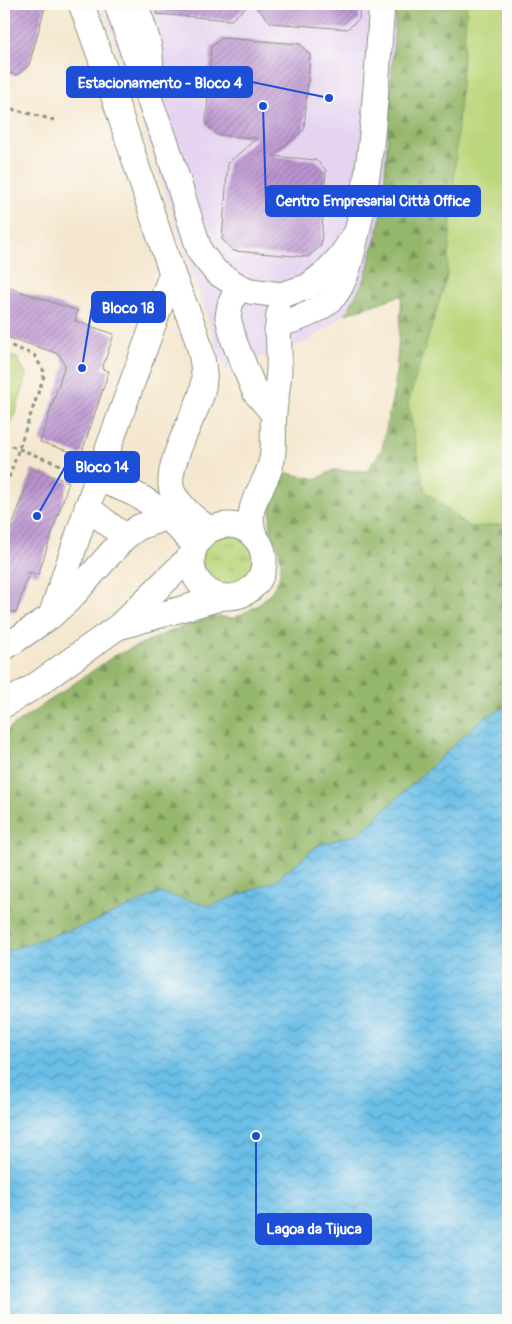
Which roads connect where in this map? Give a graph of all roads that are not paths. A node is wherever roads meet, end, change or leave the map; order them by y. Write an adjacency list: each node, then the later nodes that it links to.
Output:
1 (81, 4): 7 (street)
2 (117, 4): 5 (street)
3 (136, 4): 5 (street)
4 (382, 4): 6 (street)
5 (145, 88): 8 (street)
6 (357, 232): 9 (street); 10 (street)
7 (172, 273): 12 (street); 18 (street)
8 (238, 286): 9 (street); 11 (street)
9 (273, 293): 10 (street)
10 (277, 330): 11 (street)
11 (274, 413): 13 (street)
12 (97, 479): 14 (street); 15 (street)
13 (256, 495): 17 (street); 18 (street)
14 (87, 507): 16 (street); 20 (street)
15 (167, 517): 16 (street); 18 (street)
16 (125, 537): 20 (street)
17 (256, 538): 18 (street); 19 (street)
18 (205, 539): 19 (street); 21 (street)
19 (223, 597): 21 (street)
20 (45, 620): 22 (street); 23 (street)
21 (119, 626): 24 (street)
22 (4, 632)
23 (4, 648)
24 (4, 705)

